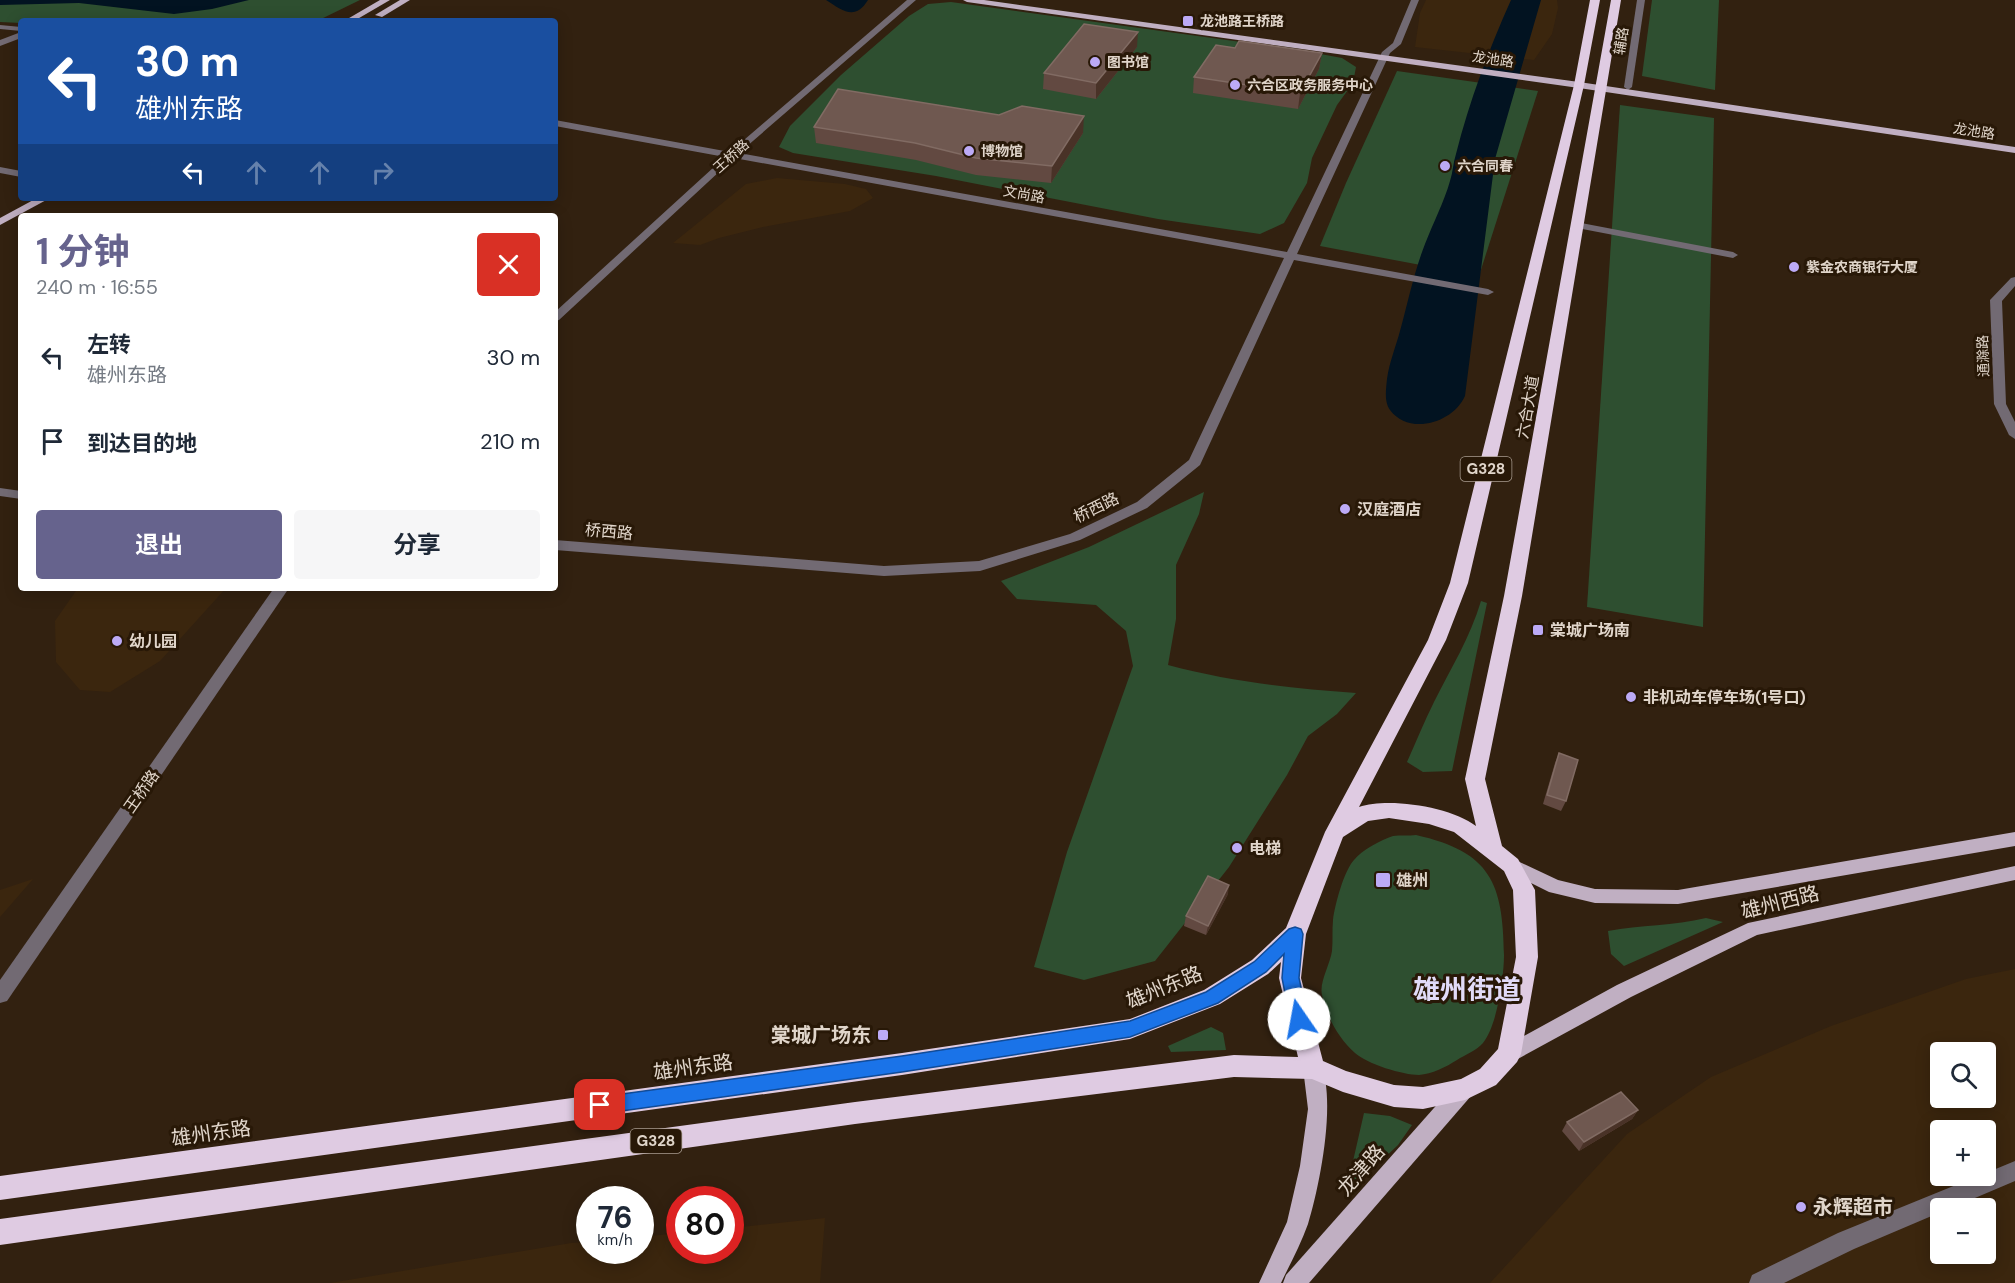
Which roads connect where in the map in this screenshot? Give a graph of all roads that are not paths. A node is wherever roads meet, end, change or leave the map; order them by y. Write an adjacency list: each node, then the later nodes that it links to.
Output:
1 (387, 0): 10 (main road)
2 (405, 0): 11 (main road)
3 (912, 0): 23 (street, 王桥路)
4 (967, 0): 16 (main road, 龙池路)
5 (1001, 0): 16 (main road, 龙池路)
6 (1415, 0): 16 (street, 桥西路)
7 (1595, 0): 17 (highway, 六合大道 / G328)
8 (1616, 0): 18 (highway, 六合大道 / G328)
9 (1641, 0): 19 (street, 辅路)
10 (354, 18)
11 (373, 18)
12 (0, 27): 13 (street)
13 (18, 28)
14 (18, 36): 15 (street)
15 (0, 43)
16 (1385, 55): 17 (main road, 龙池路); 31 (street, 桥西路)
17 (1579, 82): 18 (main road, 龙池路); 41 (highway, 六合大道 / G328)
18 (1600, 85): 19 (main road, 龙池路); 22 (main road, 龙池路); 30 (highway, 六合大道 / G328)
19 (1628, 87): 21 (main road, 龙池路)
20 (558, 124): 23 (street, 文尚路)
21 (2015, 144)
22 (2015, 150)
23 (732, 156): 31 (street, 文尚路); 35 (street, 王桥路)
24 (0, 170): 25 (street)
25 (18, 173)
26 (18, 201): 28 (main road)
27 (39, 201): 29 (main road)
28 (0, 211)
29 (0, 222)
30 (1576, 225): 32 (street); 43 (highway, 六合大道 / G328)
31 (1290, 255): 34 (street, 文尚路); 39 (street, 桥西路)
32 (1733, 255)
33 (2015, 280): 36 (street, 通滁路)
34 (1488, 292)
35 (558, 315)
36 (2015, 435)
37 (0, 492): 38 (street)
38 (18, 495)
39 (558, 545)
40 (280, 591): 46 (street, 王桥路)
41 (1335, 832): 43 (highway, G328); 45 (highway, G328)
42 (2015, 839): 43 (main road, 雄州西路)
43 (1502, 859): 47 (highway, G328)
44 (2015, 873): 47 (main road, 雄州西路)
45 (1295, 934): 48 (highway, G328); 51 (highway, 雄州东路 / G328)
46 (0, 995)
47 (1509, 1054): 49 (highway, G328)
48 (1313, 1068): 49 (highway, G328); 52 (highway, G328); 53 (main road)
49 (1465, 1089): 54 (main road, 龙津路)
50 (2015, 1171): 55 (street)
51 (0, 1188)
52 (0, 1232)
53 (1270, 1283)
54 (1294, 1283)
55 (1760, 1283)

